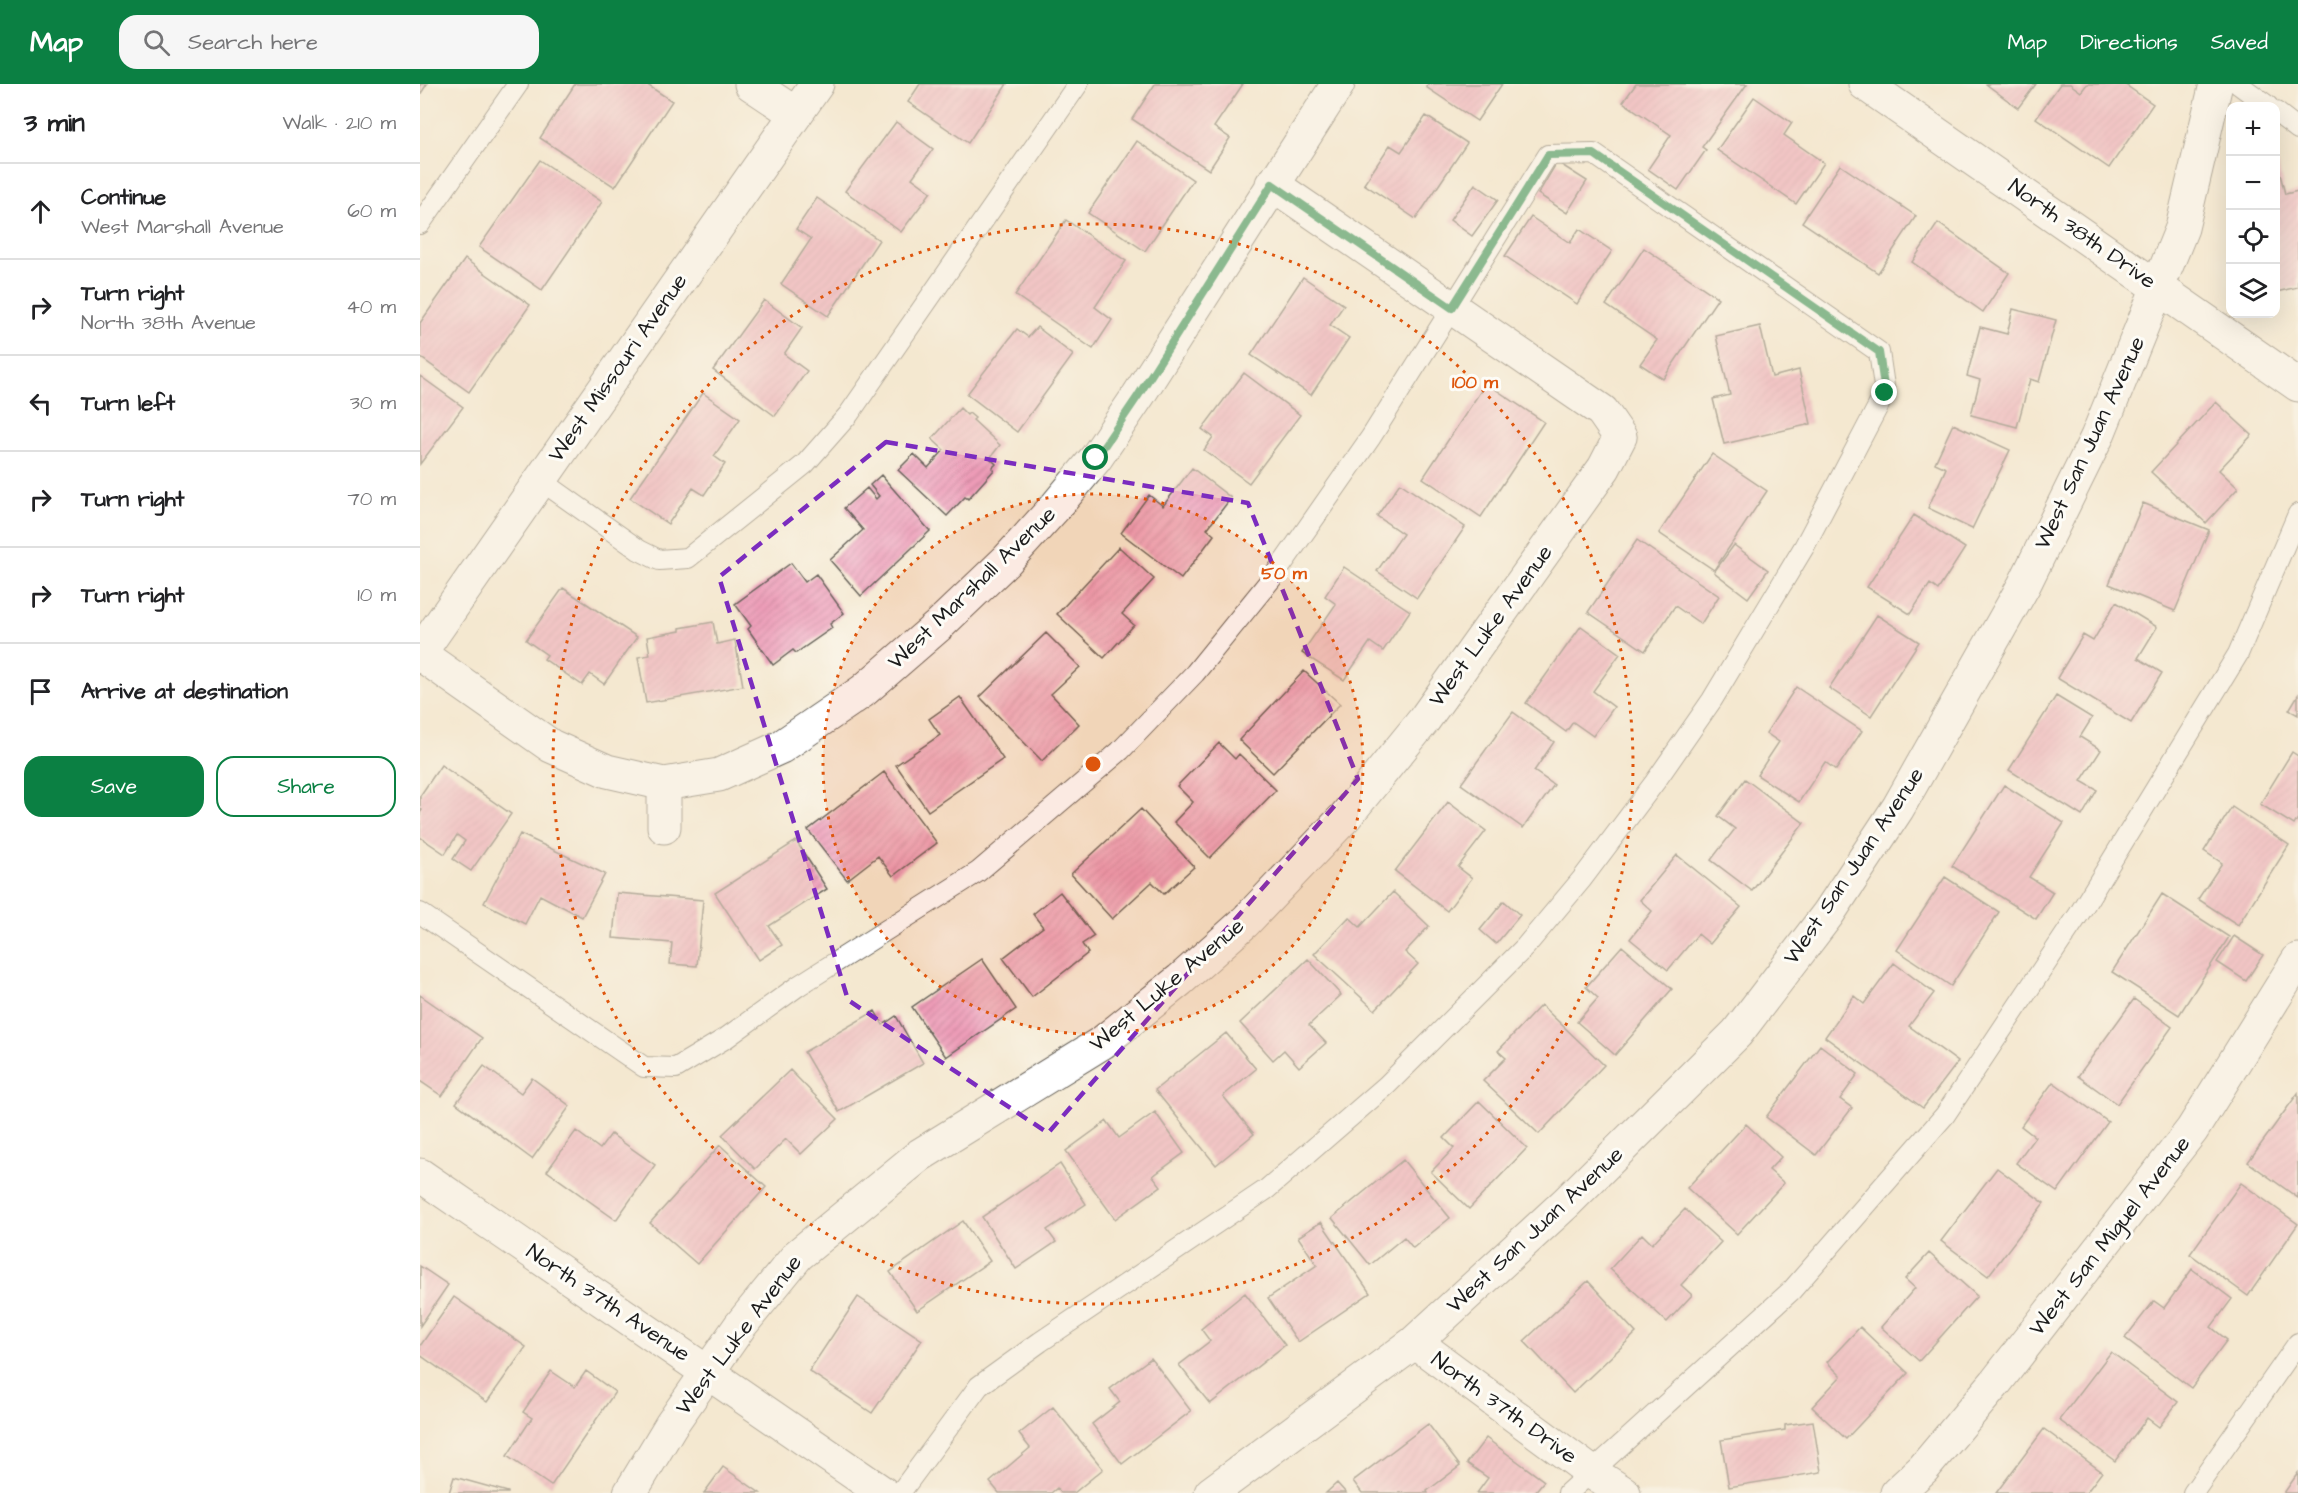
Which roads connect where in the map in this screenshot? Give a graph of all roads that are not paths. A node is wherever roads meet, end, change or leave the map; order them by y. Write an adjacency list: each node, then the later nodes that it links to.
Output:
1 (518, 84): 14 (lane)
2 (752, 84): 10 (street)
3 (817, 84): 10 (street, West Missouri Avenue)
4 (1078, 84): 18 (lane)
5 (1338, 84): 13 (street, West Marshall Avenue)
6 (1865, 84): 15 (street, North 38th Drive)
7 (2216, 84): 15 (street, West San Juan Avenue)
8 (2238, 84): 9 (lane)
9 (2263, 102)
10 (796, 114): 18 (street, West Missouri Avenue)
11 (2280, 115): 12 (lane)
12 (2298, 129)
13 (1272, 184): 16 (street); 21 (street, West Marshall Avenue)
14 (420, 224)
15 (2159, 288): 17 (street, North 38th Drive); 26 (street, West San Juan Avenue)
16 (1452, 308): 23 (lane); 28 (street, West Luke Avenue); 32 (lane)
17 (2298, 385)
18 (539, 479): 20 (street, West Missouri Avenue)
19 (2298, 514): 29 (lane)
20 (420, 653): 21 (street, West Marshall Avenue)
21 (664, 784): 22 (street)
22 (663, 827)
23 (420, 913)
24 (2298, 960): 35 (street, West San Miguel Avenue)
25 (420, 1175): 28 (street, North 37th Avenue)
26 (1415, 1342): 29 (street, North 37th Drive); 33 (street, West San Juan Avenue)
27 (2298, 1343): 36 (lane)
28 (708, 1372): 30 (street, West Luke Avenue); 31 (street, North 37th Avenue)
29 (1580, 1482): 34 (street, North 37th Drive)
30 (630, 1493)
31 (884, 1493)
32 (900, 1493)
33 (1211, 1493)
34 (1624, 1493)
35 (1897, 1493)
36 (2193, 1493)

